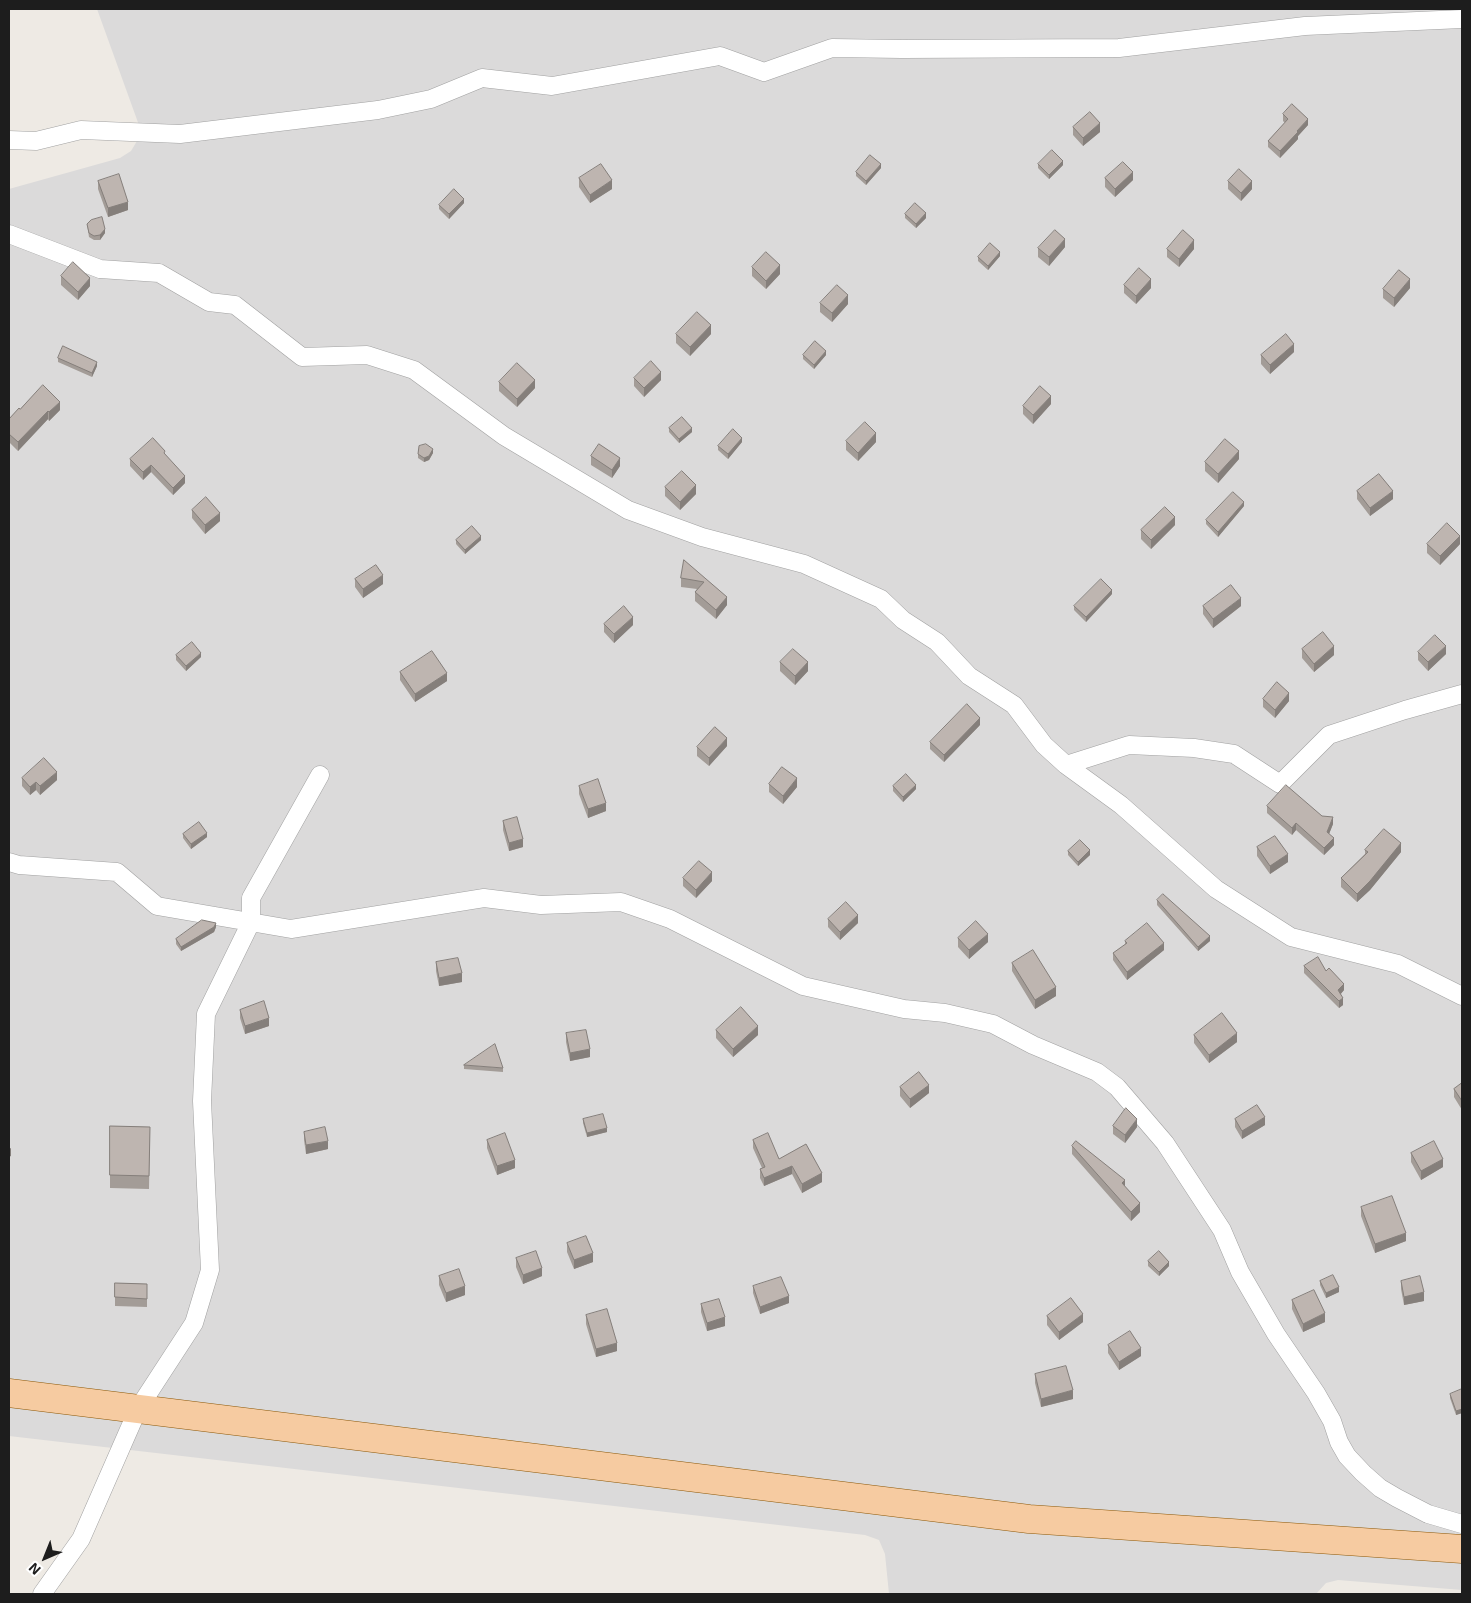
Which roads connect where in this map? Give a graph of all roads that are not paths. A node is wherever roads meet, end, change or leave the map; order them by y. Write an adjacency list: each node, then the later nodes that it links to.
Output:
1 (1462, 19): 2 (street)
2 (9, 140)
3 (9, 234): 5 (street)
4 (1462, 694): 5 (street)
5 (1066, 765): 9 (street)
6 (320, 775): 8 (street)
7 (9, 862): 8 (street)
8 (251, 922): 11 (street); 12 (street)
9 (1462, 996)
10 (9, 1394): 11 (main road)
11 (138, 1409): 13 (main road); 14 (street)
12 (1462, 1524)
13 (1462, 1549)
14 (42, 1594)

